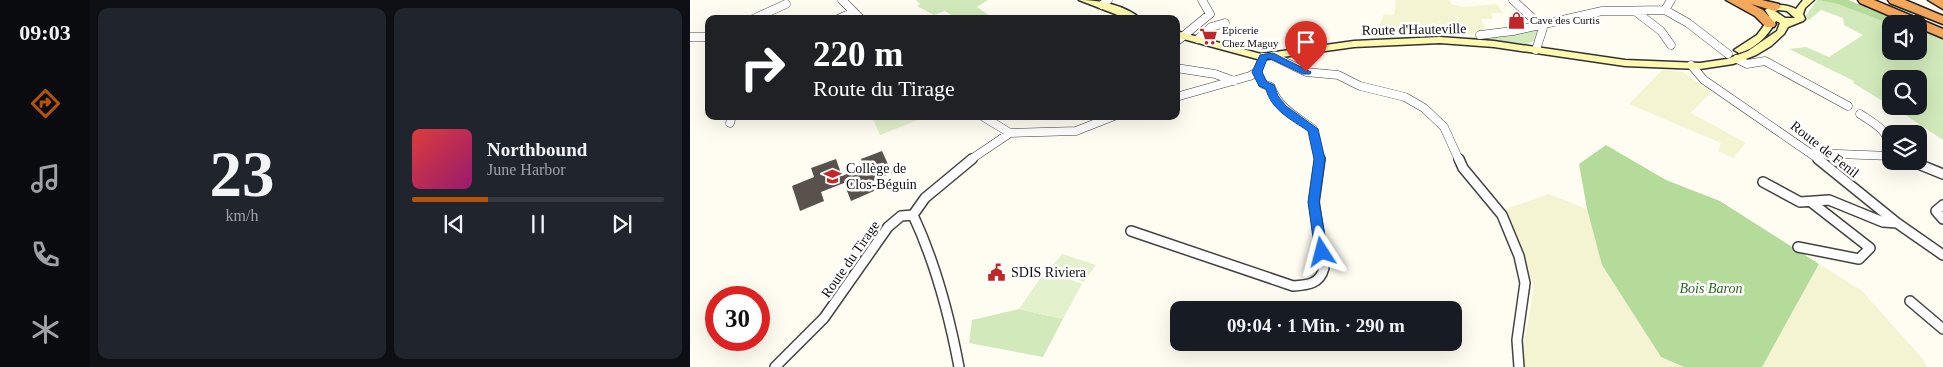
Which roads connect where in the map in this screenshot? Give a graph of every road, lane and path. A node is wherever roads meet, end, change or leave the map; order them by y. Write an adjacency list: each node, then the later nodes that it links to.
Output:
1 (842, 0): 23 (street)
2 (1084, 0): 17 (main road)
3 (1202, 0): 39 (street)
4 (1512, 0): 34 (street)
5 (1671, 0): 20 (street)
6 (1734, 0): 22 (highway)
7 (1748, 0): 22 (highway)
8 (1759, 0): 22 (highway)
9 (1797, 0): 22 (main road)
10 (1809, 0): 24 (main road)
11 (1853, 0): 30 (highway)
12 (1864, 0): 38 (highway)
13 (1879, 0): 35 (highway)
14 (1894, 0): 31 (highway)
15 (1909, 0): 25 (highway)
16 (1934, 0): 19 (highway)
17 (1105, 2): 29 (main road)
18 (786, 4): 26 (street)
19 (1943, 5)
20 (1665, 10): 21 (street); 47 (street)
21 (1635, 11): 34 (street); 44 (street)
22 (1775, 11): 24 (main road); 32 (main road); 47 (main road)
23 (853, 12): 27 (street); 28 (street)
24 (1798, 14): 32 (main road)
25 (1943, 14)
26 (762, 15)
27 (847, 15)
28 (856, 15)
29 (1129, 15)
30 (1890, 15)
31 (1943, 20)
32 (1790, 22): 47 (main road)
33 (1226, 23): 43 (street)
34 (1542, 25): 37 (street); 45 (street)
35 (1943, 27)
36 (1927, 30): 38 (highway)
37 (1480, 35)
38 (1943, 35)
39 (1180, 36)
40 (690, 37): 41 (street)
41 (705, 37)
42 (1180, 37): 43 (main road)
43 (1198, 39): 46 (main road)
44 (1671, 45)
45 (1536, 50): 46 (main road, Route d'Hauteville); 48 (main road, Route d'Hauteville)
46 (1268, 57): 50 (street); 76 (street)
47 (1733, 57): 48 (main road); 53 (street)
48 (1691, 65): 59 (street, Route de Fenil)
49 (1180, 69): 51 (street)
50 (1257, 72): 51 (street); 69 (street)
51 (1234, 81): 52 (street)
52 (1180, 96)
53 (1848, 106)
54 (1860, 114): 57 (street)
55 (989, 120): 58 (street)
56 (1104, 120): 58 (street)
57 (1882, 129)
58 (1010, 133): 66 (street, Route du Tirage)
59 (1811, 153): 60 (street); 68 (street, Route de Fenil)
60 (1882, 156)
61 (1927, 168): 62 (street)
62 (1943, 174)
63 (1763, 182): 64 (street)
64 (1811, 202): 68 (street); 70 (street)
65 (1943, 205): 67 (street)
66 (913, 215): 74 (street, Route du Tirage); 75 (street)
67 (1943, 219)
68 (1897, 223): 71 (street, Route de Fenil)
69 (1131, 230)
70 (1798, 246)
71 (1943, 255)
72 (1910, 301): 73 (street)
73 (1943, 329)
74 (774, 367)
75 (958, 367)
76 (1519, 367)

